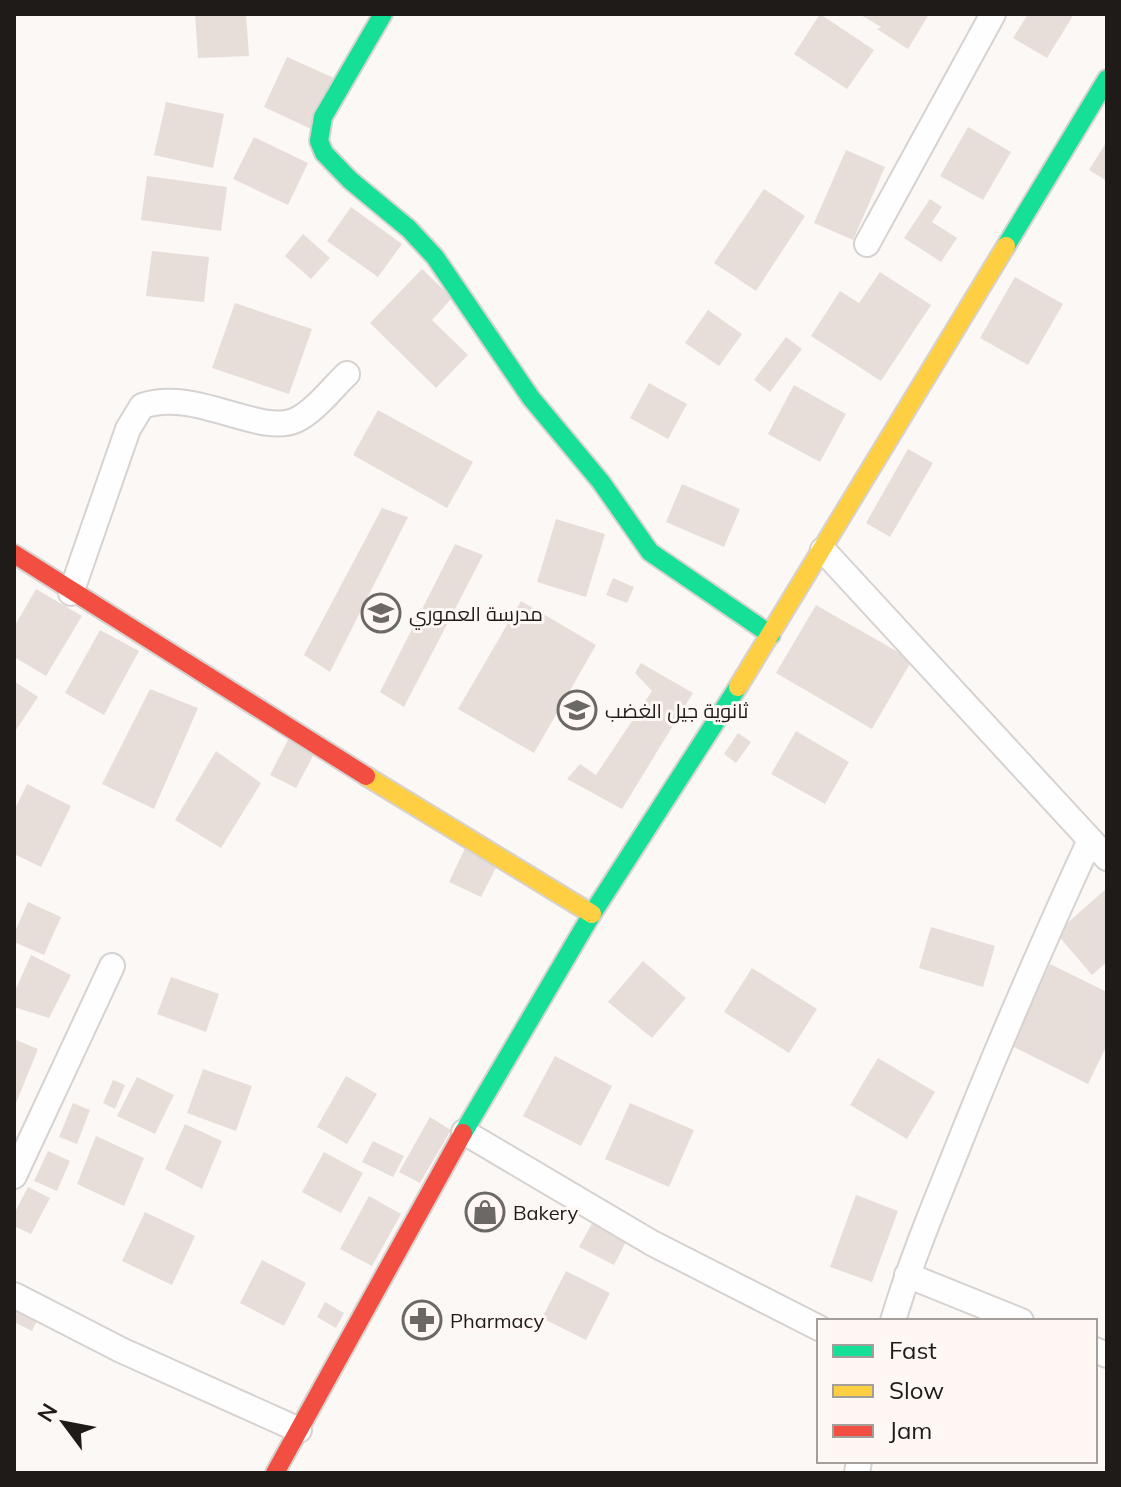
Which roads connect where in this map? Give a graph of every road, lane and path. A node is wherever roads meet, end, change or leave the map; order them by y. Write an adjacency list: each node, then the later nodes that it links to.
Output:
1 (383, 14): 9 (main road)
2 (993, 14): 4 (street)
3 (1107, 79): 6 (main road)
4 (867, 244)
5 (347, 374): 8 (street)
6 (823, 550): 9 (main road); 10 (street)
7 (14, 554): 8 (main road)
8 (71, 593): 11 (main road)
9 (771, 635): 11 (main road)
10 (1098, 849): 15 (street)
11 (592, 914): 13 (main road)
12 (112, 966): 14 (street)
13 (464, 1132): 19 (street); 20 (main road)
14 (14, 1176)
15 (907, 1275): 17 (street); 18 (street)
16 (14, 1295): 20 (street)
17 (894, 1319)
18 (1016, 1319)
19 (817, 1327)
20 (299, 1430): 21 (main road)
21 (275, 1473)

